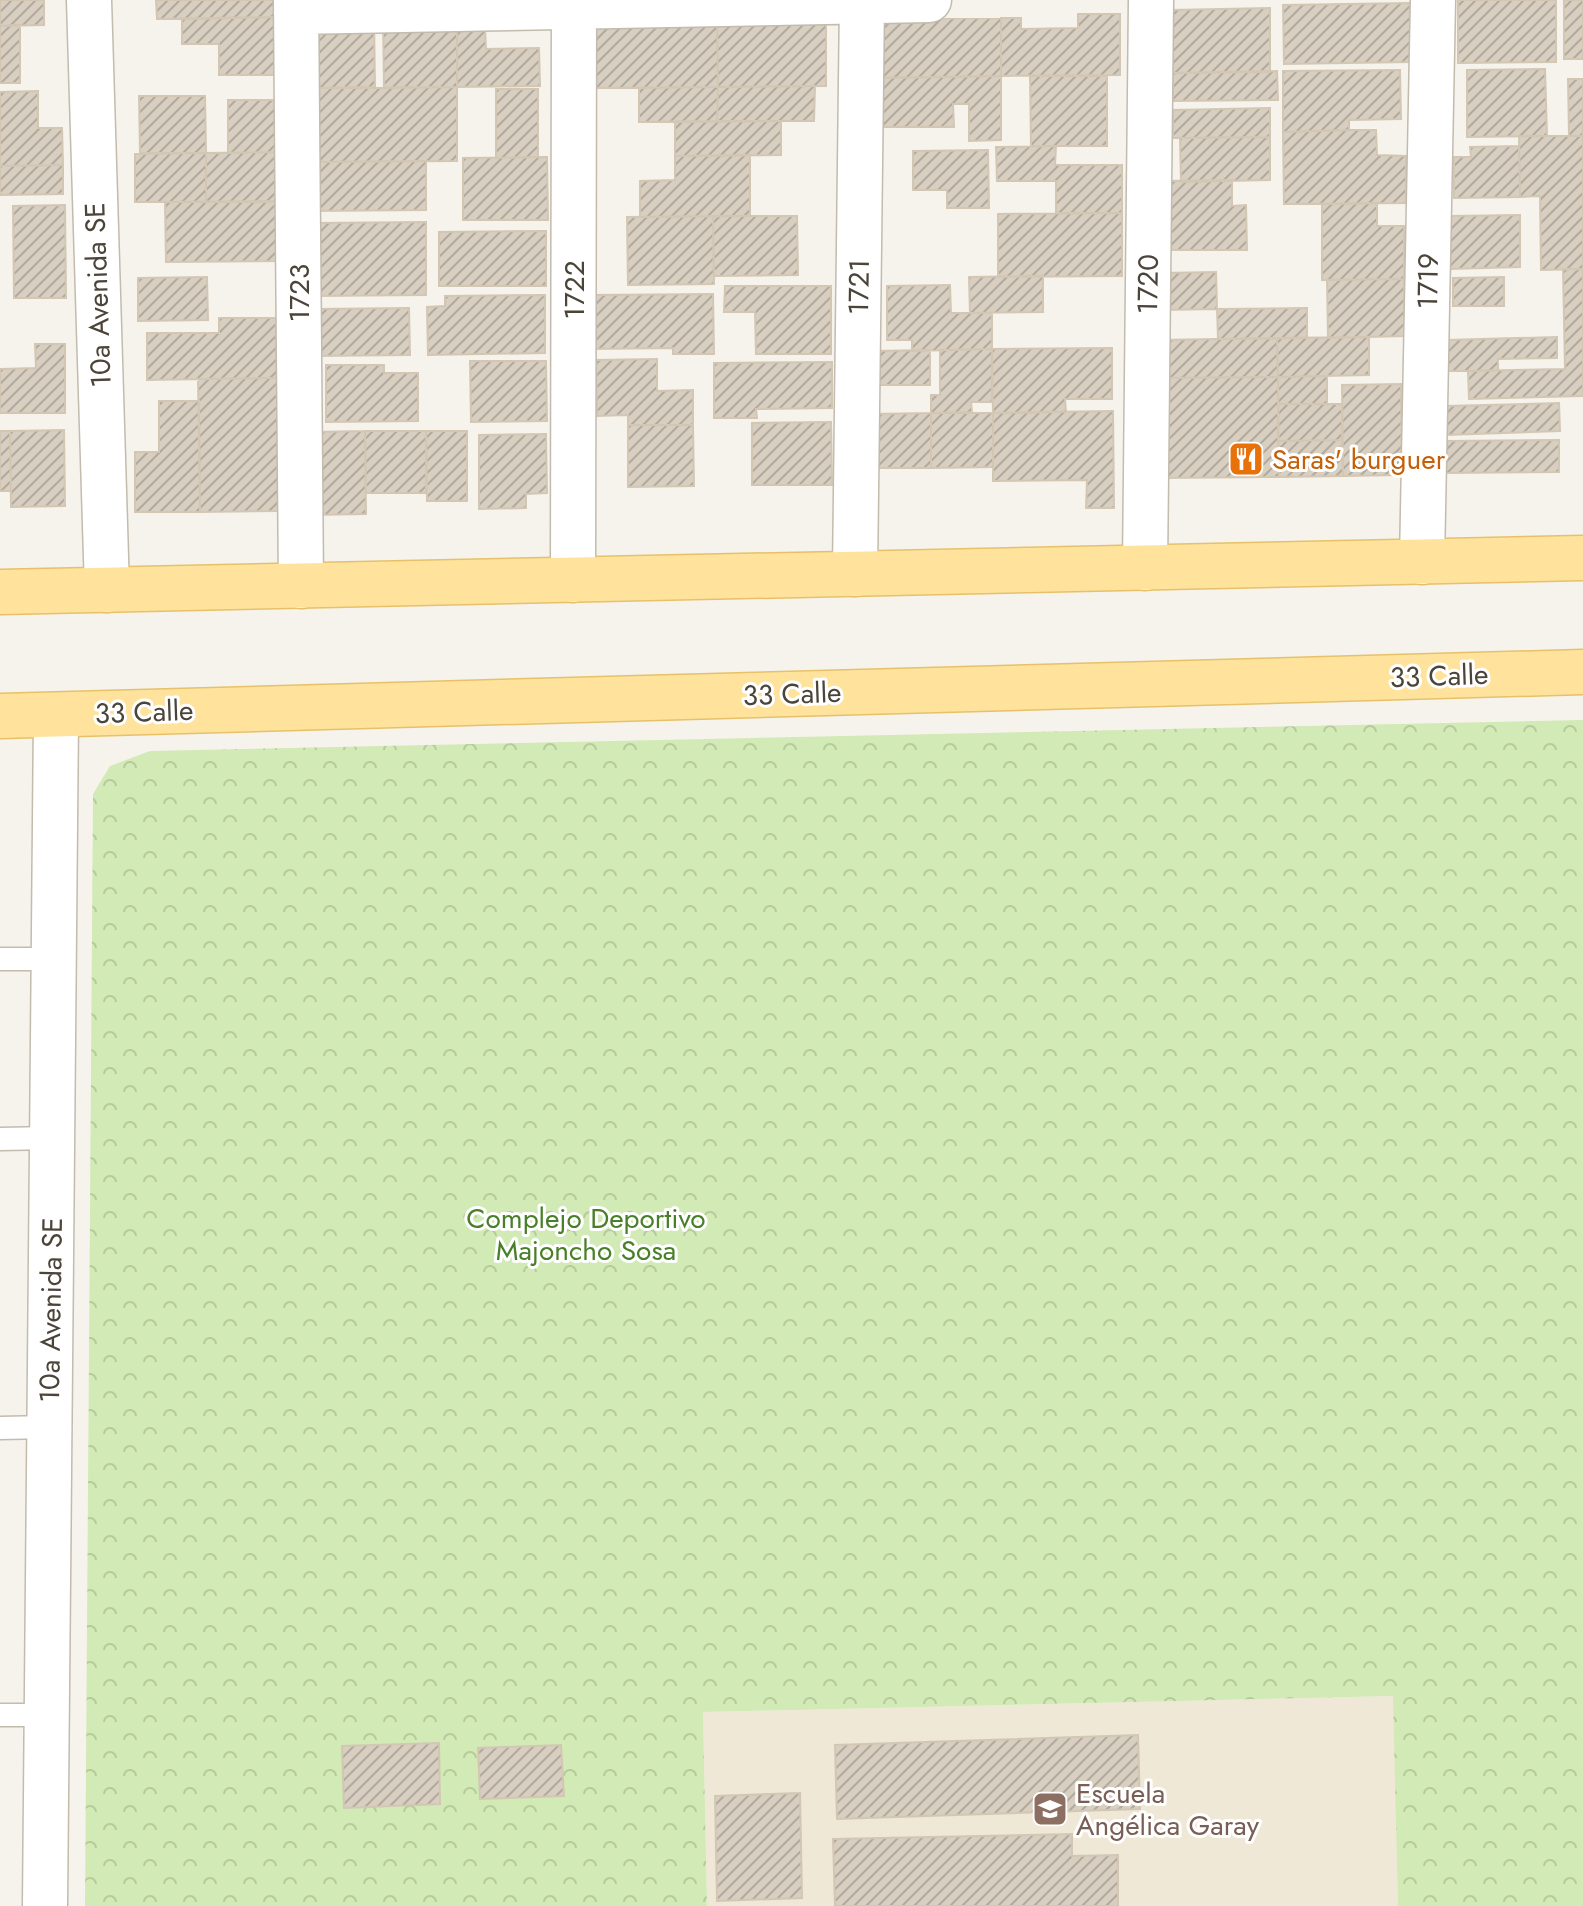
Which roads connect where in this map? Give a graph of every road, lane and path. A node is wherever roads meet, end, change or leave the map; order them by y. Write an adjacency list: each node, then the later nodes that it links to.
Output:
1 (89, 0): 14 (street, 10a Avenida SE)
2 (929, 0): 5 (street)
3 (1151, 0): 10 (street, 1720)
4 (1433, 0): 9 (street, 1719)
5 (862, 1): 6 (street); 11 (street, 1721)
6 (574, 4): 7 (street); 12 (street, 1722)
7 (296, 6): 13 (street, 1723)
8 (1583, 558): 9 (main road)
9 (1422, 562): 10 (main road)
10 (1145, 568): 11 (main road)
11 (855, 574): 12 (main road)
12 (573, 580): 13 (main road)
13 (301, 586): 14 (main road)
14 (107, 590): 15 (main road)
15 (0, 592)
16 (1583, 672): 17 (main road, 33 Calle)
17 (56, 715): 18 (main road, 33 Calle); 20 (street, 10a Avenida SE)
18 (0, 716)
19 (0, 959): 20 (lane)
20 (53, 959): 21 (street, 10a Avenida SE)
21 (52, 1138): 22 (lane); 23 (street, 10a Avenida SE)
22 (0, 1139)
23 (49, 1427): 24 (lane); 26 (street, 10a Avenida SE)
24 (0, 1428)
25 (0, 1715): 26 (lane)
26 (47, 1715): 27 (street, 10a Avenida SE)
27 (45, 1906)

